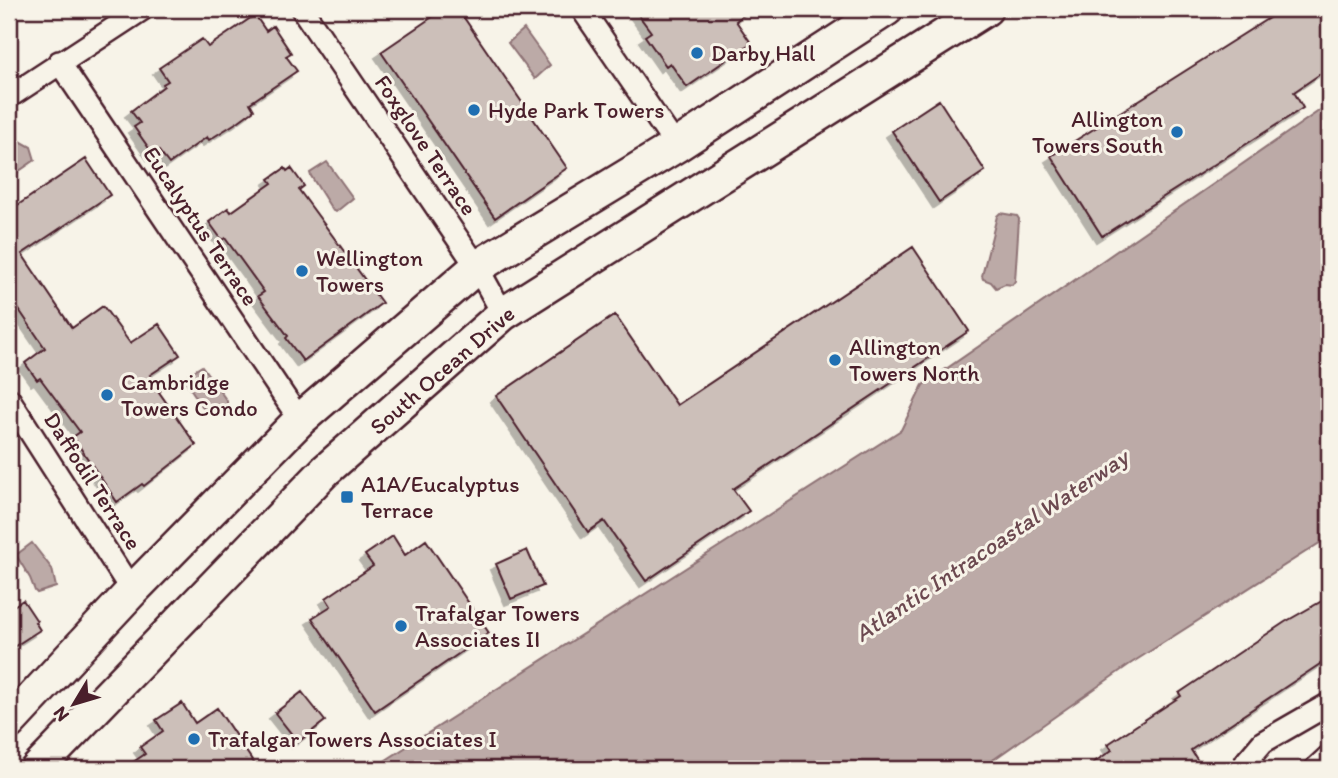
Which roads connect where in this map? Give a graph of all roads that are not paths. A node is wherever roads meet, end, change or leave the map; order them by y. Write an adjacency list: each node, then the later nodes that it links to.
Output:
1 (143, 9): 6 (street)
2 (302, 9): 9 (street, Foxglove Terrace)
3 (582, 9): 8 (street)
4 (986, 9): 10 (main road, South Ocean Drive)
5 (867, 14): 8 (main road)
6 (59, 62): 7 (street); 12 (street, Eucalyptus Terrace)
7 (9, 97)
8 (676, 146): 9 (main road)
9 (477, 267): 10 (street, Foxglove Terrace); 12 (main road)
10 (503, 314): 17 (main road, South Ocean Drive)
11 (9, 399): 13 (street, Daffodil Terrace)
12 (299, 420): 13 (main road)
13 (132, 591): 15 (main road)
14 (1329, 704): 18 (street)
15 (9, 723)
16 (1329, 756): 19 (street)
17 (37, 769)
18 (1248, 769)
19 (1315, 769)

